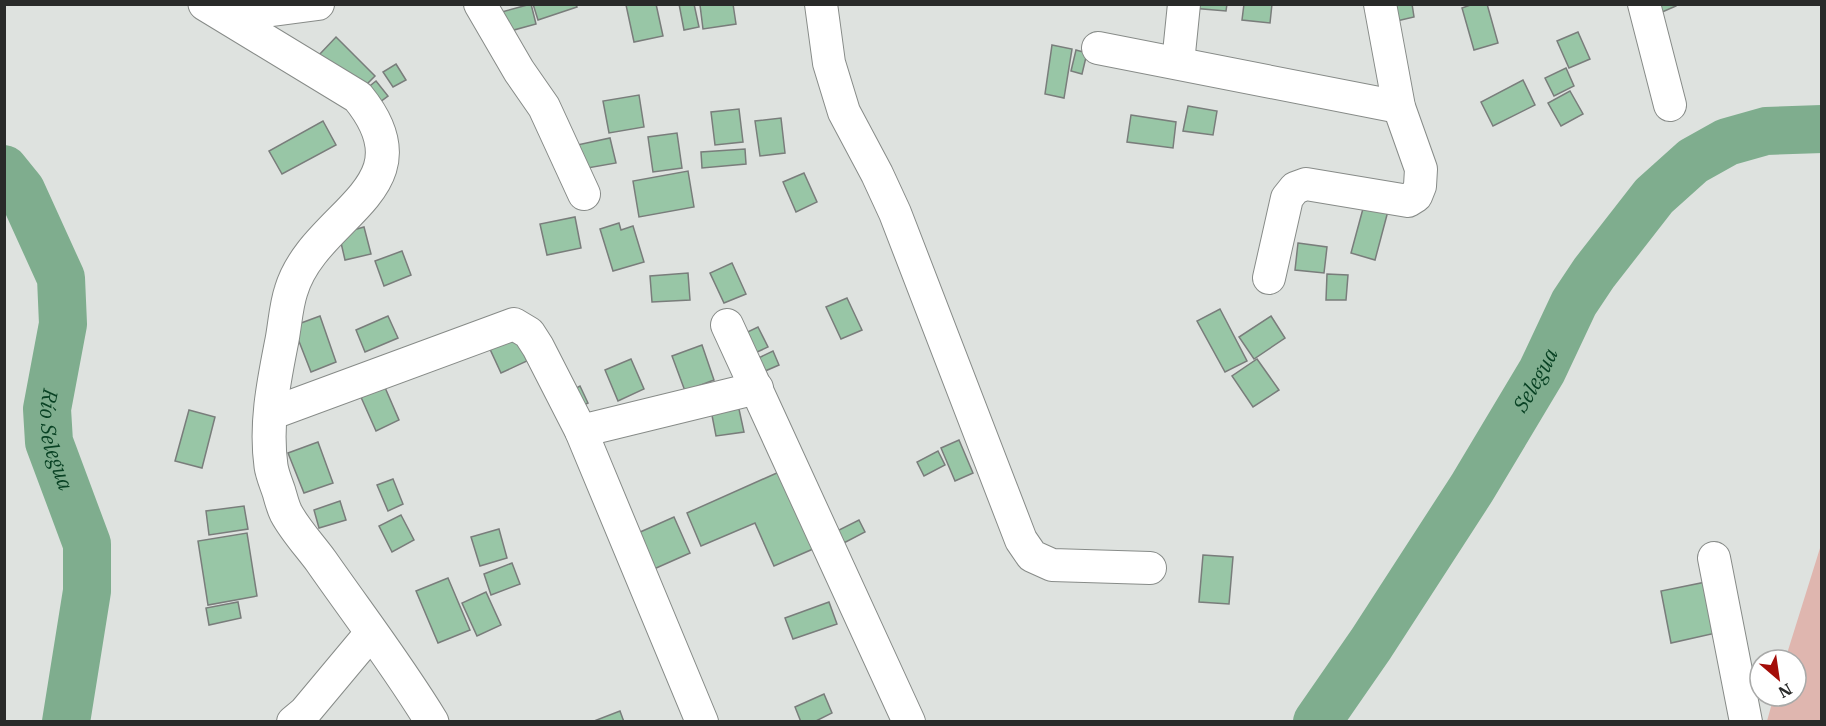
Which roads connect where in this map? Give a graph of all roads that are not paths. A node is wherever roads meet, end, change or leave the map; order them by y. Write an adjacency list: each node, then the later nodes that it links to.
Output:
1 (318, 4): 7 (street)
2 (480, 4): 12 (street)
3 (821, 4): 19 (street)
4 (1184, 4): 9 (street)
5 (1380, 4): 11 (street)
6 (1644, 4): 10 (street)
7 (216, 10): 16 (street)
8 (1098, 48): 9 (street)
9 (1178, 63): 11 (street)
10 (1670, 105)
11 (1399, 107): 13 (street)
12 (584, 194)
13 (1269, 278)
14 (727, 325): 15 (street)
15 (758, 388): 17 (street); 24 (street)
16 (270, 414): 17 (street); 20 (street)
17 (581, 430): 23 (street)
18 (1714, 558): 25 (street)
19 (1150, 568)
20 (371, 633): 21 (street); 22 (street)
21 (293, 722)
22 (432, 722)
23 (702, 722)
24 (909, 722)
25 (1746, 722)

